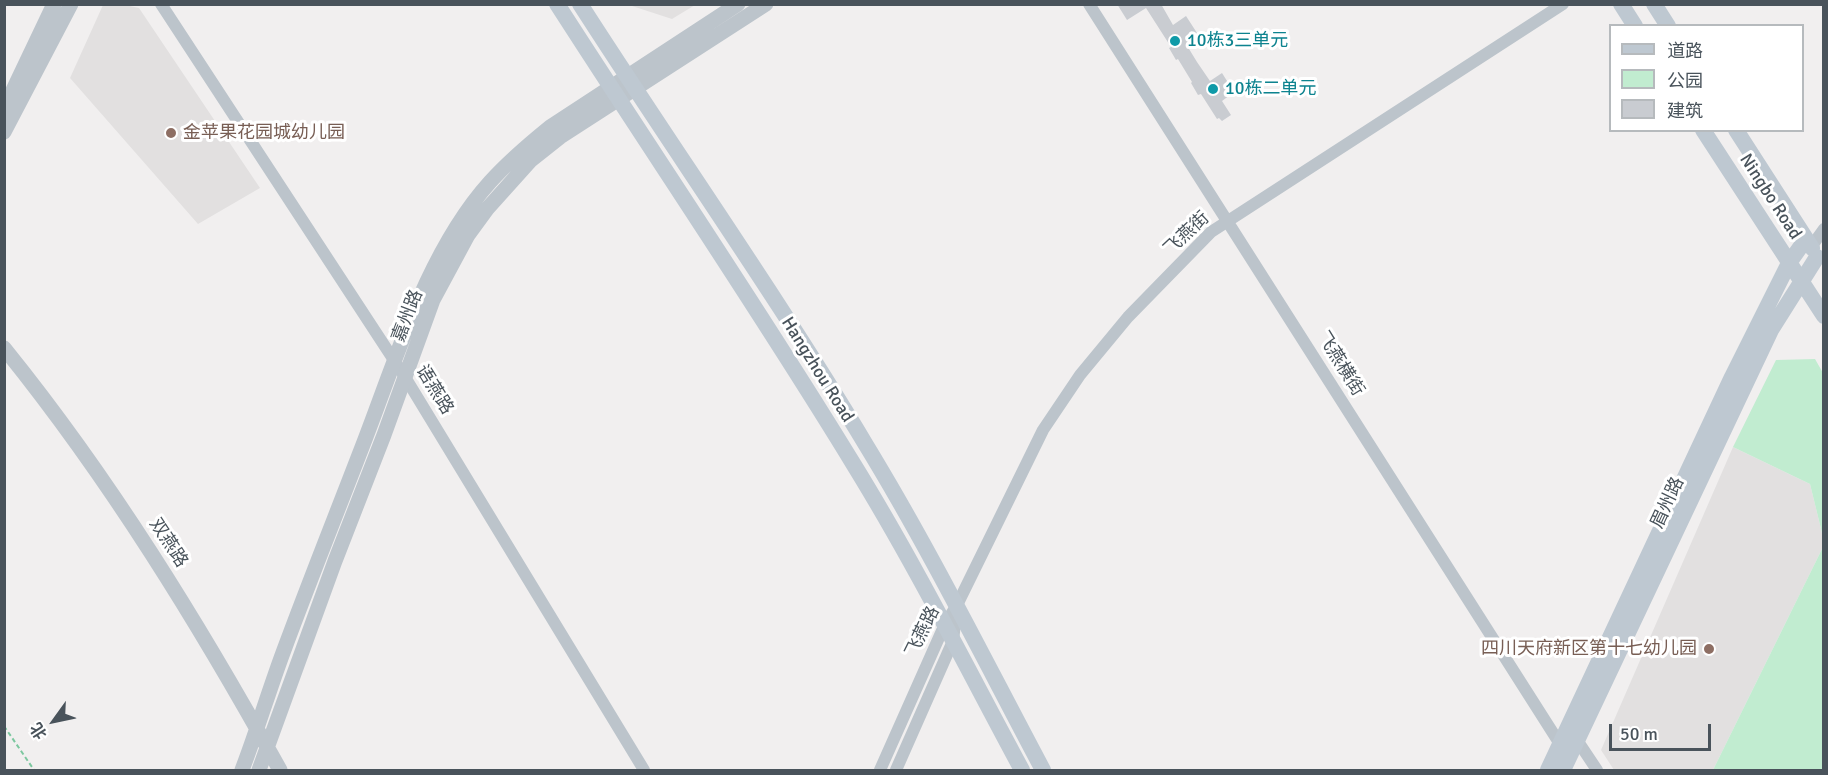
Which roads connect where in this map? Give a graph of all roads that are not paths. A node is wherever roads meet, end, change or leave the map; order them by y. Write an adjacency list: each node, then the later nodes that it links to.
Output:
1 (54, 4): 16 (street)
2 (71, 4): 17 (street)
3 (161, 4): 27 (street, 语燕路)
4 (556, 4): 15 (main road, Hangzhou Road)
5 (580, 4): 14 (main road, Hangzhou Road)
6 (738, 4): 14 (street)
7 (766, 4): 14 (street)
8 (1089, 4): 20 (street, 飞燕横街)
9 (1563, 4): 20 (street, 飞燕街)
10 (1621, 4): 12 (main road)
11 (1654, 4): 13 (main road)
12 (1634, 24)
13 (1667, 24)
14 (631, 83): 15 (street); 29 (main road, Hangzhou Road)
15 (614, 94): 27 (street); 28 (street, 嘉州路); 30 (main road, Hangzhou Road)
16 (4, 109)
17 (4, 132)
18 (1704, 132): 23 (main road, Ningbo Road)
19 (1737, 132): 22 (main road, Ningbo Road)
20 (1228, 221): 29 (street, 飞燕街); 34 (street, 飞燕横街)
21 (1824, 229): 22 (street)
22 (1814, 252): 23 (main road); 24 (main road, 眉州路)
23 (1789, 263): 24 (main road, Ningbo Road); 34 (main road)
24 (1801, 280): 25 (main road, Ningbo Road); 33 (main road, 眉州路)
25 (1824, 316)
26 (4, 348): 32 (street, 双燕路)
27 (394, 360): 28 (street, 语燕路); 32 (street)
28 (405, 377): 35 (street, 嘉州路); 39 (street, 语燕路)
29 (957, 605): 30 (street, 飞燕路); 31 (street, 飞燕路); 43 (main road, Hangzhou Road)
30 (945, 624): 31 (main road, Hangzhou Road); 40 (street, 飞燕路)
31 (953, 641): 41 (street, 飞燕路); 42 (main road, Hangzhou Road)
32 (258, 729): 35 (street, 双燕路); 36 (street)
33 (1577, 740): 45 (main road, 眉州路); 46 (street)
34 (1560, 744): 44 (main road)
35 (268, 749): 37 (street, 嘉州路); 38 (street, 双燕路)
36 (242, 771)
37 (259, 771)
38 (280, 771)
39 (644, 771)
40 (880, 771)
41 (896, 771)
42 (1022, 771)
43 (1043, 771)
44 (1548, 771)
45 (1563, 771)
46 (1597, 771)

